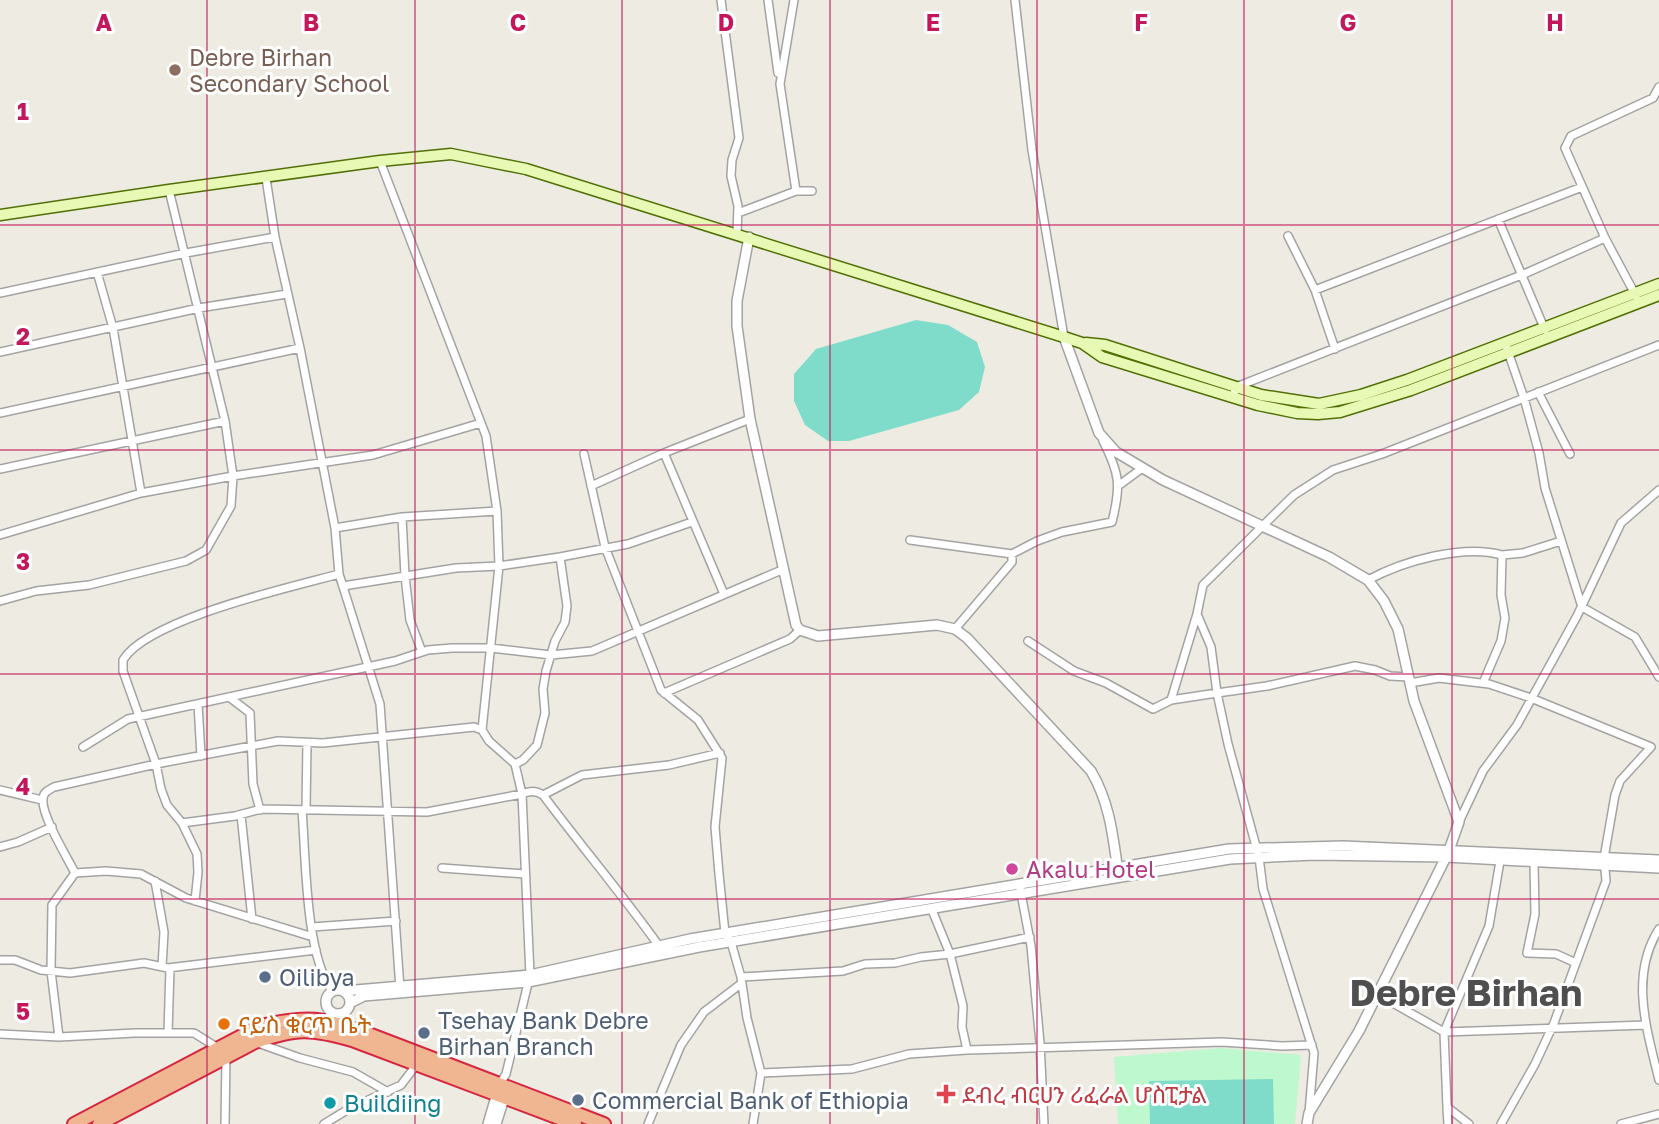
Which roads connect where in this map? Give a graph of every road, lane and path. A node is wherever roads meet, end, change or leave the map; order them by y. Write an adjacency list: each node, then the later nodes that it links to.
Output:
1 (721, 0): 13 (street)
2 (768, 0): 5 (street)
3 (794, 0): 5 (street)
4 (1015, 0): 33 (street)
5 (780, 84): 11 (street)
6 (1659, 88): 9 (street)
7 (380, 161): 8 (main road); 16 (main road); 47 (street)
8 (266, 178): 10 (main road); 18 (street)
9 (1582, 187): 15 (street); 20 (street)
10 (169, 190): 14 (main road); 21 (street)
11 (796, 191): 12 (street); 13 (street)
12 (812, 191)
13 (738, 213): 16 (street)
14 (0, 215)
15 (1497, 219): 23 (street); 25 (street)
16 (737, 233): 19 (main road)
17 (1288, 236): 25 (street)
18 (275, 237): 21 (street); 27 (street)
19 (749, 237): 33 (main road); 45 (street)
20 (1605, 239): 23 (street); 29 (street)
21 (186, 253): 22 (street); 30 (street)
22 (97, 272): 26 (street); 31 (street)
23 (1520, 275): 32 (street); 37 (street)
24 (1659, 284): 29 (main road)
25 (1315, 290): 37 (street)
26 (0, 293)
27 (287, 294): 30 (street); 35 (street)
28 (1659, 295): 29 (main road)
29 (1637, 298): 32 (main road)
30 (199, 308): 31 (street); 39 (street)
31 (113, 328): 38 (street); 40 (street)
32 (1546, 332): 36 (main road)
33 (1064, 337): 41 (main road); 48 (street)
34 (1659, 345): 42 (street)
35 (300, 348): 39 (street); 53 (street)
36 (1507, 348): 41 (main road); 43 (street)
37 (1335, 349): 41 (street)
38 (0, 352)
39 (213, 367): 40 (street); 46 (street)
40 (122, 387): 44 (street); 49 (street)
41 (1235, 392)
42 (1538, 392): 43 (street); 52 (street)
43 (1524, 398): 65 (street); 69 (street)
44 (0, 413)
45 (750, 419): 50 (street); 75 (street)
46 (225, 421): 49 (street); 56 (street)
47 (481, 423): 53 (street); 62 (street)
48 (1099, 433): 54 (street); 58 (street)
49 (132, 442): 55 (street); 60 (street)
50 (664, 453): 57 (street); 64 (street)
51 (584, 454): 57 (street)
52 (1570, 454)
53 (321, 462): 56 (street); 66 (street)
54 (1142, 469): 58 (street); 65 (street)
55 (0, 470)
56 (233, 476): 60 (street); 81 (street)
57 (591, 486): 70 (street)
58 (1118, 486): 71 (street)
59 (1656, 492): 61 (street); 82 (street)
60 (141, 493): 67 (street)
61 (1659, 504)
62 (496, 510): 63 (street); 74 (street)
63 (402, 517): 66 (street); 77 (street)
64 (692, 522): 70 (street); 80 (street)
65 (1263, 526): 78 (street); 83 (street)
66 (335, 528): 76 (street)
67 (0, 535)
68 (910, 540): 71 (street)
69 (1561, 541): 72 (street); 82 (street)
70 (605, 547): 73 (street); 86 (street)
71 (1012, 554): 84 (street)
72 (1502, 555): 78 (street); 94 (street)
73 (560, 556): 74 (street); 90 (street)
74 (499, 566): 77 (street); 88 (street)
75 (783, 569): 80 (street); 85 (street)
76 (339, 574): 79 (street); 101 (street)
77 (405, 576): 79 (street); 89 (street)
78 (1368, 580): 93 (street)
79 (343, 586): 91 (street)
80 (724, 594): 86 (street)
81 (0, 601)
82 (1581, 607): 92 (street); 98 (street)
83 (1197, 614): 96 (street); 99 (street)
84 (955, 629): 85 (street); 134 (street)
85 (800, 630): 95 (street)
86 (638, 632): 90 (street); 95 (street)
87 (1028, 641): 99 (street)
88 (491, 648): 89 (street); 90 (street); 102 (street)
89 (422, 652): 91 (street)
90 (551, 655): 112 (street)
91 (367, 667): 97 (street); 103 (street)
92 (1659, 677)
93 (1409, 680): 94 (street); 96 (street); 121 (street)
94 (1483, 683): 98 (street)
95 (664, 693): 109 (street)
96 (1217, 693): 99 (street); 125 (street)
97 (229, 697): 100 (street); 107 (street)
98 (1531, 698): 108 (street); 121 (street)
99 (1171, 700)
100 (198, 704): 101 (street); 110 (street)
101 (138, 717): 106 (street); 111 (street)
102 (482, 730): 103 (street); 112 (street)
103 (382, 737): 105 (street); 119 (street)
104 (1659, 741): 108 (street)
105 (307, 743): 107 (street); 118 (street)
106 (83, 747)
107 (250, 747): 110 (street); 117 (street)
108 (1651, 747): 129 (street)
109 (720, 754): 115 (street); 144 (street)
110 (201, 756): 111 (street)
111 (156, 764): 116 (street); 122 (street)
112 (515, 764): 114 (street)
113 (0, 790): 116 (street)
114 (522, 794): 115 (street); 119 (street); 135 (street)
115 (543, 794): 148 (street)
116 (42, 800): 123 (street)
117 (260, 810): 118 (street); 120 (street)
118 (304, 810): 119 (street); 142 (street)
119 (386, 812): 141 (street)
120 (241, 815): 122 (street); 140 (street)
121 (1459, 822): 126 (street)
122 (182, 823): 138 (street)
123 (52, 827): 124 (street); 133 (street)
124 (0, 846)
125 (1258, 853): 126 (street); 134 (street); 172 (street)
126 (1448, 853): 128 (street); 129 (street); 160 (street)
127 (1659, 859): 129 (street)
128 (1500, 861): 130 (street); 167 (street)
129 (1604, 862): 130 (street); 132 (street); 152 (street)
130 (1534, 863): 152 (street)
131 (442, 868): 135 (street)
132 (1659, 868)
133 (75, 873): 136 (street); 154 (street)
134 (1118, 873): 137 (street)
135 (525, 874): 155 (street)
136 (155, 881): 138 (street); 153 (street)
137 (1021, 889): 139 (street); 144 (street); 146 (street)
138 (195, 901): 140 (street)
139 (932, 910): 147 (street); 150 (street)
140 (252, 919): 145 (street)
141 (396, 921): 142 (street); 157 (street)
142 (312, 927): 145 (street)
143 (1659, 929): 164 (street)
144 (725, 933): 147 (street); 148 (street)
145 (313, 937): 149 (street)
146 (1030, 937): 150 (street); 173 (street)
147 (731, 942): 155 (street); 156 (street)
148 (659, 946): 155 (street)
149 (316, 950): 153 (street); 158 (street)
150 (950, 954): 156 (street); 174 (street)
151 (0, 959): 154 (street)
152 (1576, 963): 165 (street)
153 (166, 967): 154 (street); 168 (street)
154 (51, 971): 170 (street)
155 (529, 979): 157 (street); 179 (street)
156 (741, 980): 177 (street); 193 (street)
157 (400, 990): 159 (street); 162 (street)
158 (332, 991): 159 (street); 161 (street)
159 (344, 991): 162 (street)
160 (1377, 994): 167 (street); 182 (street)
161 (326, 1004): 162 (street); 163 (street)
162 (348, 1007): 166 (street)
163 (321, 1025): 166 (highway); 171 (highway)
164 (1646, 1025): 165 (street); 178 (street)
165 (1551, 1029): 167 (street); 184 (street)
166 (341, 1031): 176 (highway); 179 (highway)
167 (1444, 1032): 181 (street)
168 (167, 1033): 170 (street); 175 (street)
169 (0, 1034): 170 (street)
170 (59, 1037)
171 (251, 1037): 175 (highway); 180 (street)
172 (1312, 1045): 173 (street); 182 (street)
173 (1040, 1047): 174 (street); 195 (street)
174 (967, 1050): 177 (street)
175 (222, 1053): 185 (highway); 186 (highway); 187 (street)
176 (417, 1064): 179 (highway); 180 (street)
177 (761, 1073): 194 (street)
178 (1659, 1080)
179 (503, 1088): 189 (street); 190 (street); 191 (highway); 192 (highway)
180 (388, 1092): 188 (street)
181 (1447, 1107): 197 (street); 198 (street)
182 (1309, 1113): 196 (street)
183 (1659, 1114): 199 (street)
184 (1498, 1123)
185 (74, 1124)
186 (99, 1124)
187 (225, 1124)
188 (324, 1124)
189 (488, 1124)
190 (496, 1124)
191 (575, 1124)
192 (604, 1124)
193 (648, 1124)
194 (753, 1124)
195 (1044, 1124)
196 (1307, 1124)
197 (1448, 1124)
198 (1469, 1124)
199 (1621, 1124)

